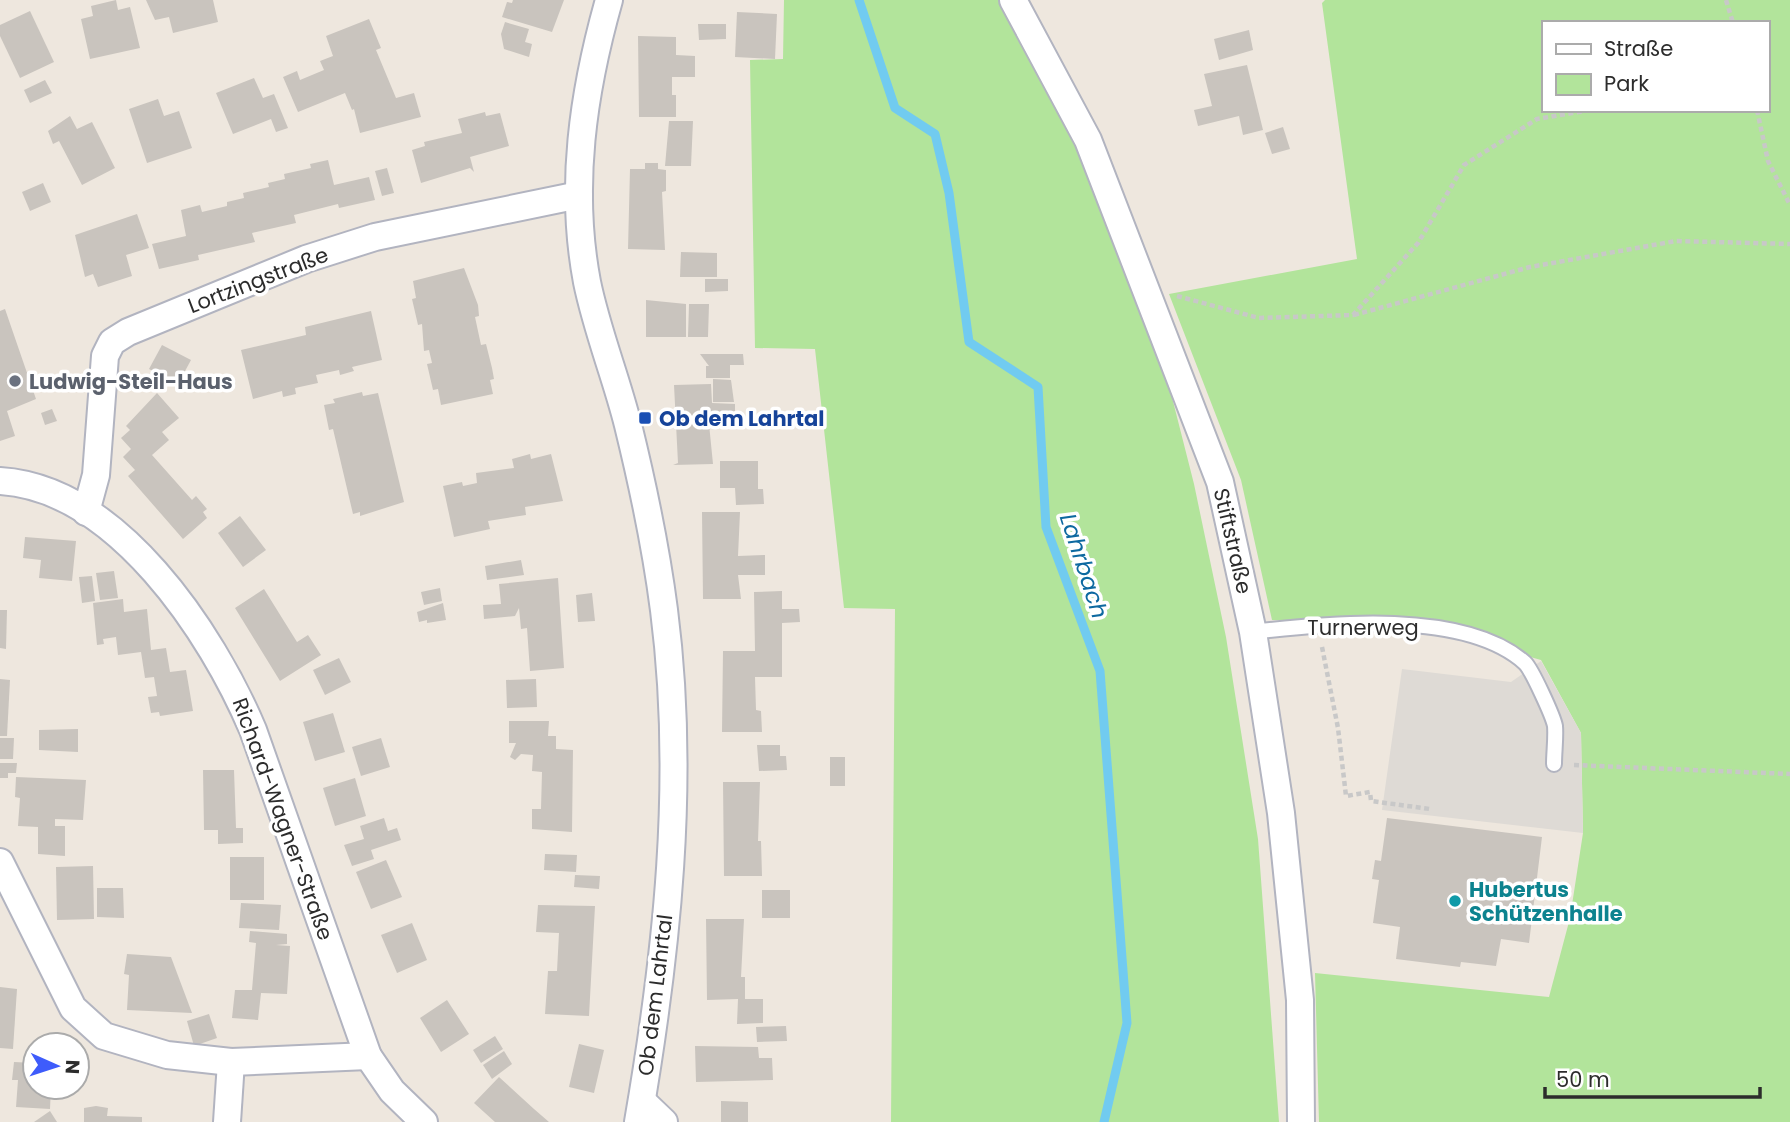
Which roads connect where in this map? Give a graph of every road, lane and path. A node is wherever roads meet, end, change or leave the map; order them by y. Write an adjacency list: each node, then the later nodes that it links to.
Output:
1 (609, 0): 7 (street, Ob dem Lahrtal)
2 (1013, 0): 10 (street, Stiftstraße)
3 (1726, 0): 4 (path)
4 (1732, 21)
5 (1578, 112): 11 (path)
6 (1757, 112): 8 (path)
7 (579, 195): 13 (street, Lortzingstraße); 22 (street, Ob dem Lahrtal)
8 (1790, 205)
9 (1790, 244): 11 (path)
10 (1144, 287): 11 (path); 15 (street, Stiftstraße)
11 (1353, 315)
12 (0, 481): 13 (street, Richard-Wagner-Straße)
13 (86, 512): 20 (street, Richard-Wagner-Straße)
14 (1320, 624): 15 (lane, Turnerweg); 16 (lane, Turnerweg); 18 (path)
15 (1253, 632): 26 (street, Stiftstraße)
16 (1554, 764): 17 (path)
17 (1790, 774)
18 (1430, 809)
19 (0, 862): 21 (street)
20 (368, 1056): 21 (street); 24 (street, Richard-Wagner-Straße)
21 (231, 1062): 23 (street)
22 (640, 1111): 25 (street)
23 (227, 1122)
24 (425, 1122)
25 (664, 1122)
26 (1301, 1122)

